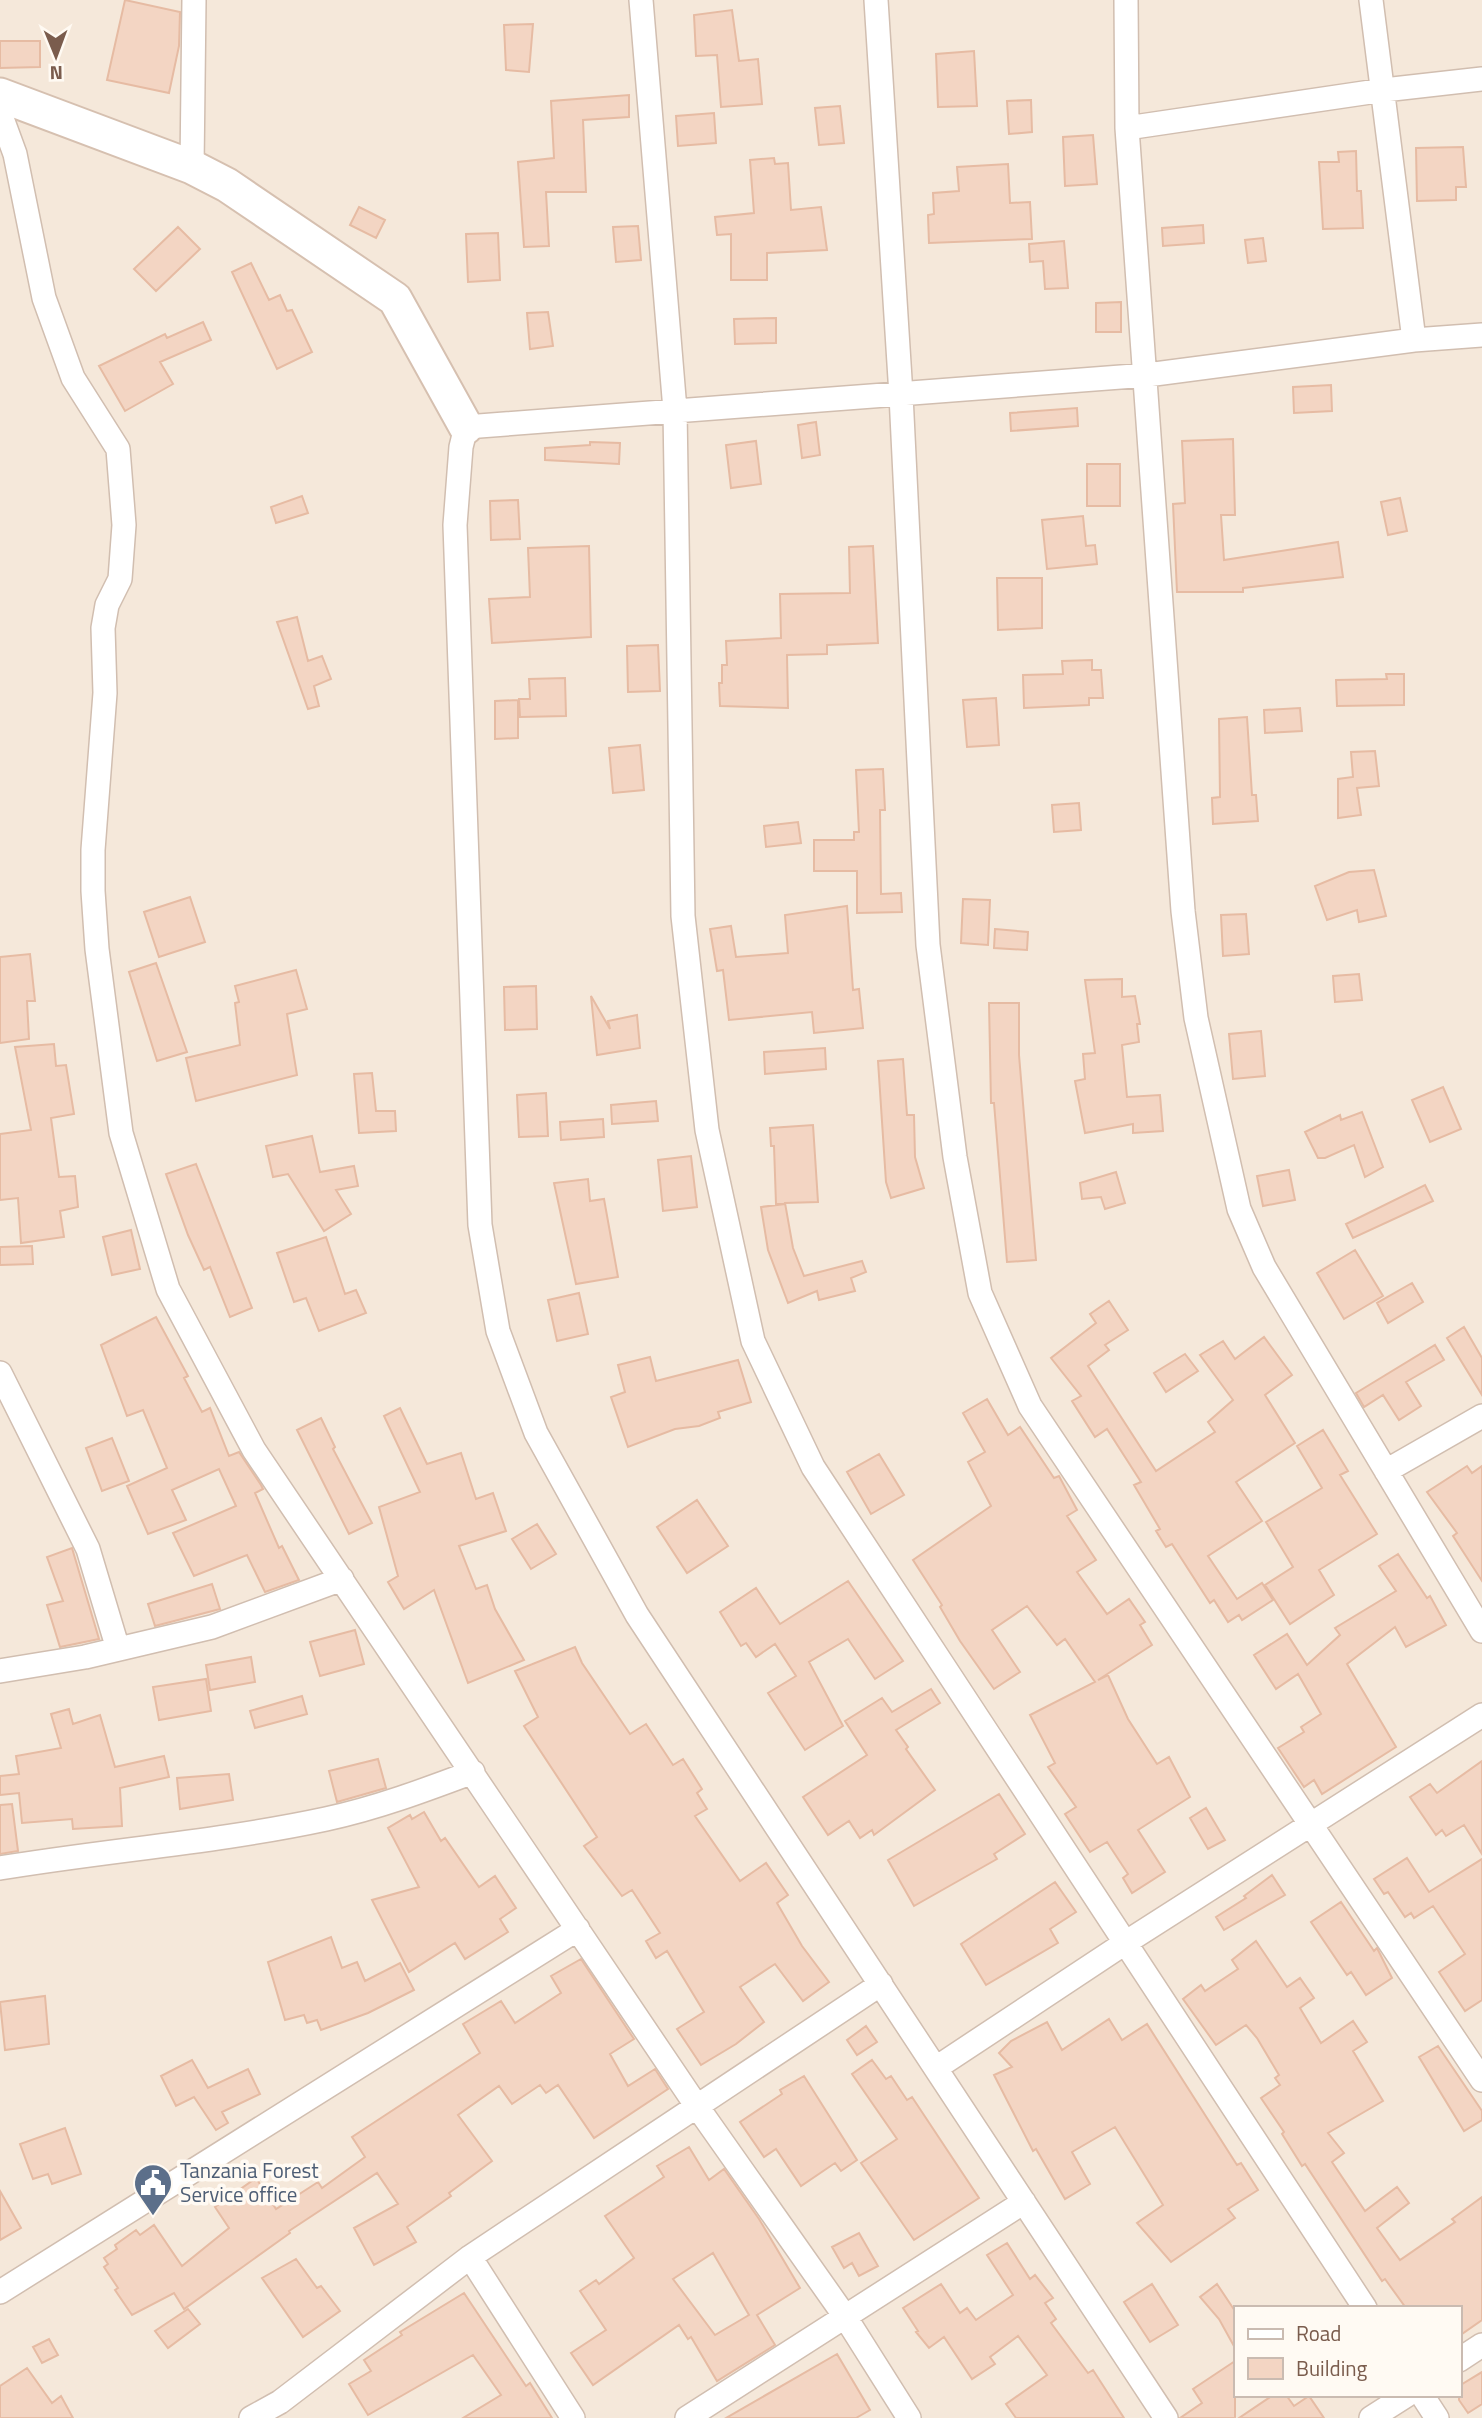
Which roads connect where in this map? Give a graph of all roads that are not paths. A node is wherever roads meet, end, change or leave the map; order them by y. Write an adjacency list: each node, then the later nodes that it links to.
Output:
1 (194, 0): 11 (street)
2 (641, 0): 16 (street)
3 (876, 0): 15 (street)
4 (1126, 0): 10 (street)
5 (1371, 0): 7 (street)
6 (1482, 79): 7 (street)
7 (1384, 90): 10 (street); 13 (street)
8 (0, 95): 11 (street)
9 (0, 113): 21 (street)
10 (1127, 128): 14 (street)
11 (192, 167): 17 (street)
12 (1482, 335): 13 (street)
13 (1414, 340): 14 (street)
14 (1146, 375): 15 (street); 20 (street)
15 (901, 395): 16 (street); 27 (street)
16 (674, 410): 17 (street); 30 (street)
17 (466, 427): 31 (street)
18 (0, 1373): 23 (street)
19 (1482, 1416): 20 (street)
20 (1386, 1471): 22 (street)
21 (342, 1579): 23 (street); 26 (street)
22 (1482, 1631)
23 (118, 1649): 24 (street)
24 (0, 1671)
25 (1482, 1715): 27 (street)
26 (473, 1772): 28 (street); 29 (street)
27 (1311, 1824): 30 (street); 33 (street)
28 (0, 1868)
29 (578, 1929): 34 (street); 37 (street)
30 (1125, 1943): 32 (street); 38 (street)
31 (881, 1984): 32 (street); 34 (street)
32 (936, 2068): 35 (street)
33 (1482, 2080)
34 (696, 2105): 36 (street); 39 (street)
35 (1024, 2202): 39 (street); 49 (street)
36 (470, 2257): 44 (street); 46 (street)
37 (0, 2292)
38 (1364, 2306)
39 (844, 2315): 47 (street); 48 (street)
40 (1482, 2345): 41 (street)
41 (1461, 2359)
42 (1404, 2397): 50 (street)
43 (1423, 2397): 51 (street)
44 (286, 2410): 45 (street)
45 (251, 2418)
46 (573, 2418)
47 (687, 2418)
48 (909, 2418)
49 (1166, 2418)
50 (1371, 2418)
51 (1437, 2418)

